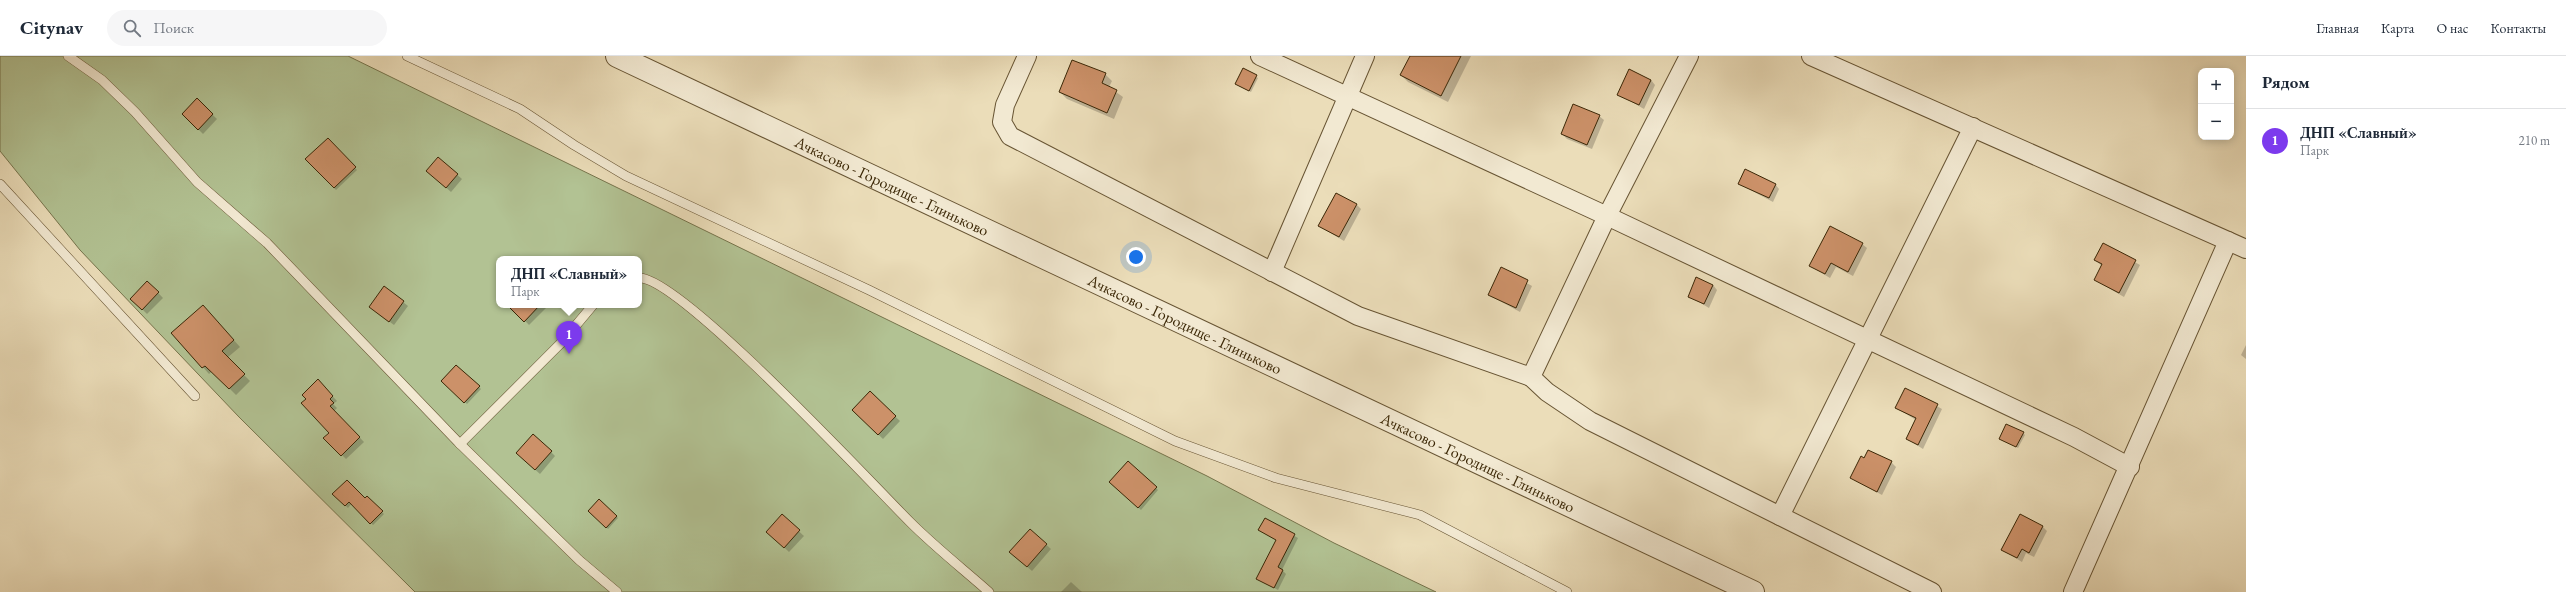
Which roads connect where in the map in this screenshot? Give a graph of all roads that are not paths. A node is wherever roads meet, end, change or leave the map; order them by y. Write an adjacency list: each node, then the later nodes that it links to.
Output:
1 (68, 56): 21 (lane)
2 (407, 56): 26 (lane)
3 (617, 56): 27 (street, Ачкасово - Городище - Глиньково)
4 (1027, 56): 15 (street)
5 (1260, 56): 9 (street)
6 (1365, 56): 9 (street)
7 (1688, 56): 12 (street)
8 (1811, 56): 10 (street)
9 (1347, 97): 12 (street); 15 (street)
10 (1973, 127): 13 (street); 18 (street)
11 (0, 184): 20 (lane)
12 (1607, 216): 18 (street); 19 (street)
13 (2228, 241): 14 (street); 22 (street)
14 (2246, 249)
15 (1272, 272): 19 (street)
16 (642, 278): 25 (lane)
17 (590, 308): 21 (lane)
18 (1867, 339): 22 (street); 23 (street)
19 (1531, 377): 23 (street)
20 (195, 396)
21 (460, 444): 24 (lane)
22 (2130, 467): 29 (street)
23 (1780, 516): 28 (street)
24 (617, 592)
25 (990, 592)
26 (1567, 592)
27 (1753, 592)
28 (1932, 592)
29 (2073, 592)

